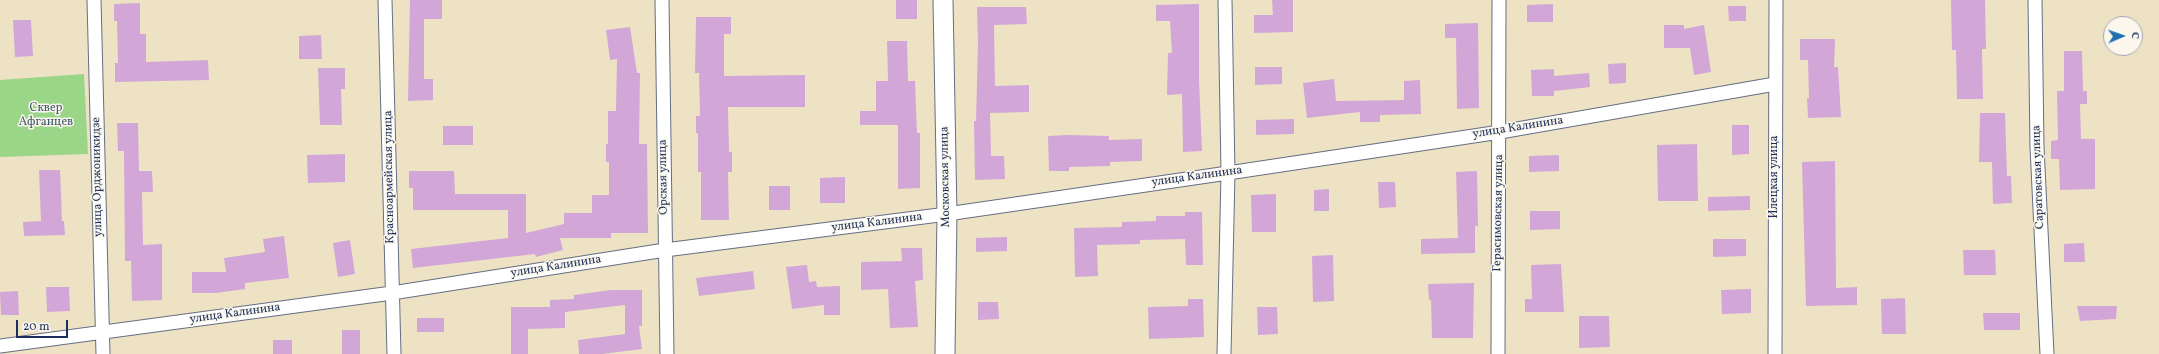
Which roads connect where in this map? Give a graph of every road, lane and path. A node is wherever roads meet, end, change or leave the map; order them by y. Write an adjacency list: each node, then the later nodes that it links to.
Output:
1 (94, 0): 15 (street, улица Орджоникидзе)
2 (385, 0): 14 (street, Красноармейская улица)
3 (662, 0): 13 (street, Орская улица)
4 (943, 0): 12 (street, Московская улица)
5 (1225, 0): 11 (street)
6 (1499, 0): 10 (street, Герасимовская улица)
7 (1776, 0): 9 (street, Илецкая улица)
8 (2035, 0): 24 (street, Саратовская улица)
9 (1775, 84): 10 (street, улица Калинина); 23 (street, Илецкая улица)
10 (1500, 132): 11 (street, улица Калинина); 22 (street, Герасимовская улица)
11 (1228, 173): 12 (street, улица Калинина); 21 (street)
12 (948, 214): 13 (street, улица Калинина); 20 (street, Московская улица)
13 (665, 250): 14 (street, улица Калинина); 19 (street, Орская улица)
14 (392, 293): 15 (street, улица Калинина); 18 (street, Красноармейская улица)
15 (102, 331): 16 (street, улица Калинина); 17 (street, улица Орджоникидзе)
16 (0, 346)
17 (103, 354)
18 (394, 354)
19 (667, 354)
20 (945, 354)
21 (1224, 354)
22 (1498, 354)
23 (1775, 354)
24 (2046, 354)

